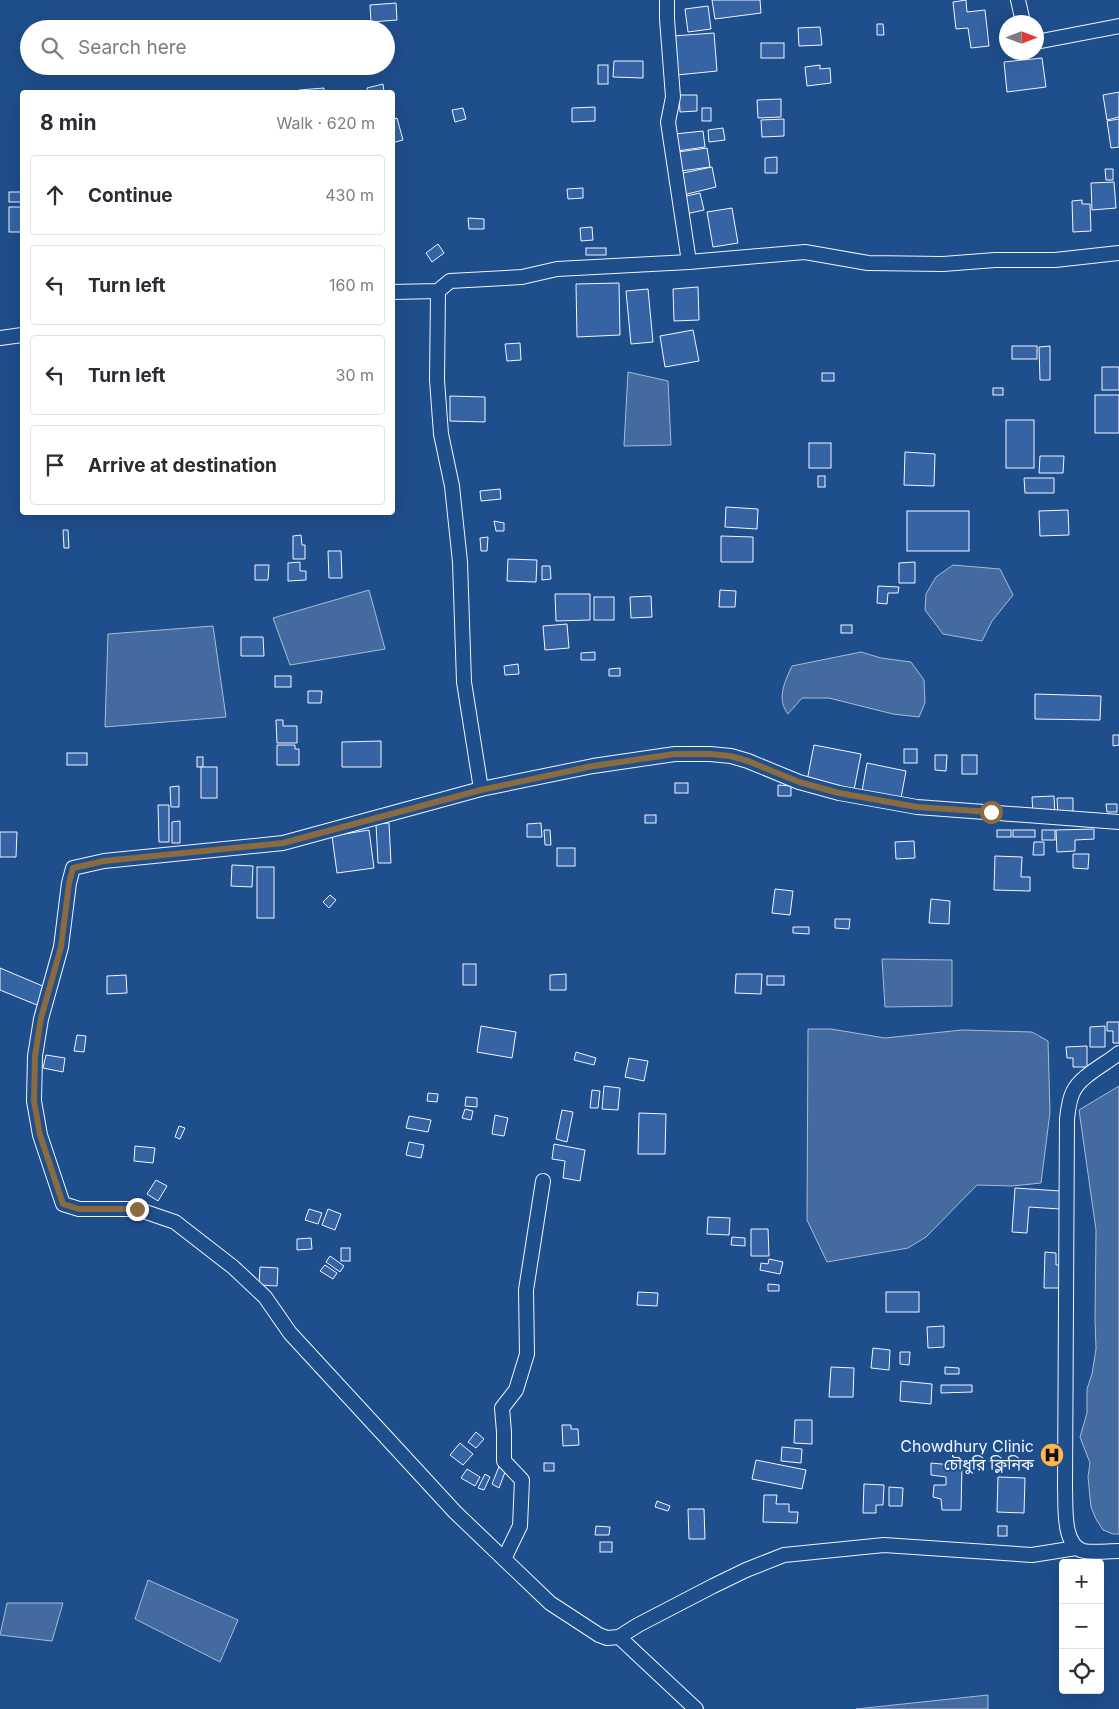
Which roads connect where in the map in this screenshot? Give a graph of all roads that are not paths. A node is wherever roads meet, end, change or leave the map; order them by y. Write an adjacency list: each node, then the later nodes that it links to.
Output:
1 (667, 0): 7 (street)
2 (1018, 0): 3 (street)
3 (1021, 15)
4 (1119, 26): 5 (street)
5 (1044, 40)
6 (1119, 253): 7 (street)
7 (689, 262): 8 (street)
8 (438, 291): 9 (street); 12 (street)
9 (395, 292)
10 (20, 336): 11 (street)
11 (0, 338)
12 (481, 790): 13 (street); 18 (street)
13 (1119, 822)
14 (1119, 1054): 16 (street)
15 (543, 1181): 18 (street)
16 (1076, 1548): 17 (street); 19 (street)
17 (1119, 1551)
18 (504, 1560): 19 (street)
19 (619, 1637): 20 (street)
20 (696, 1709)

